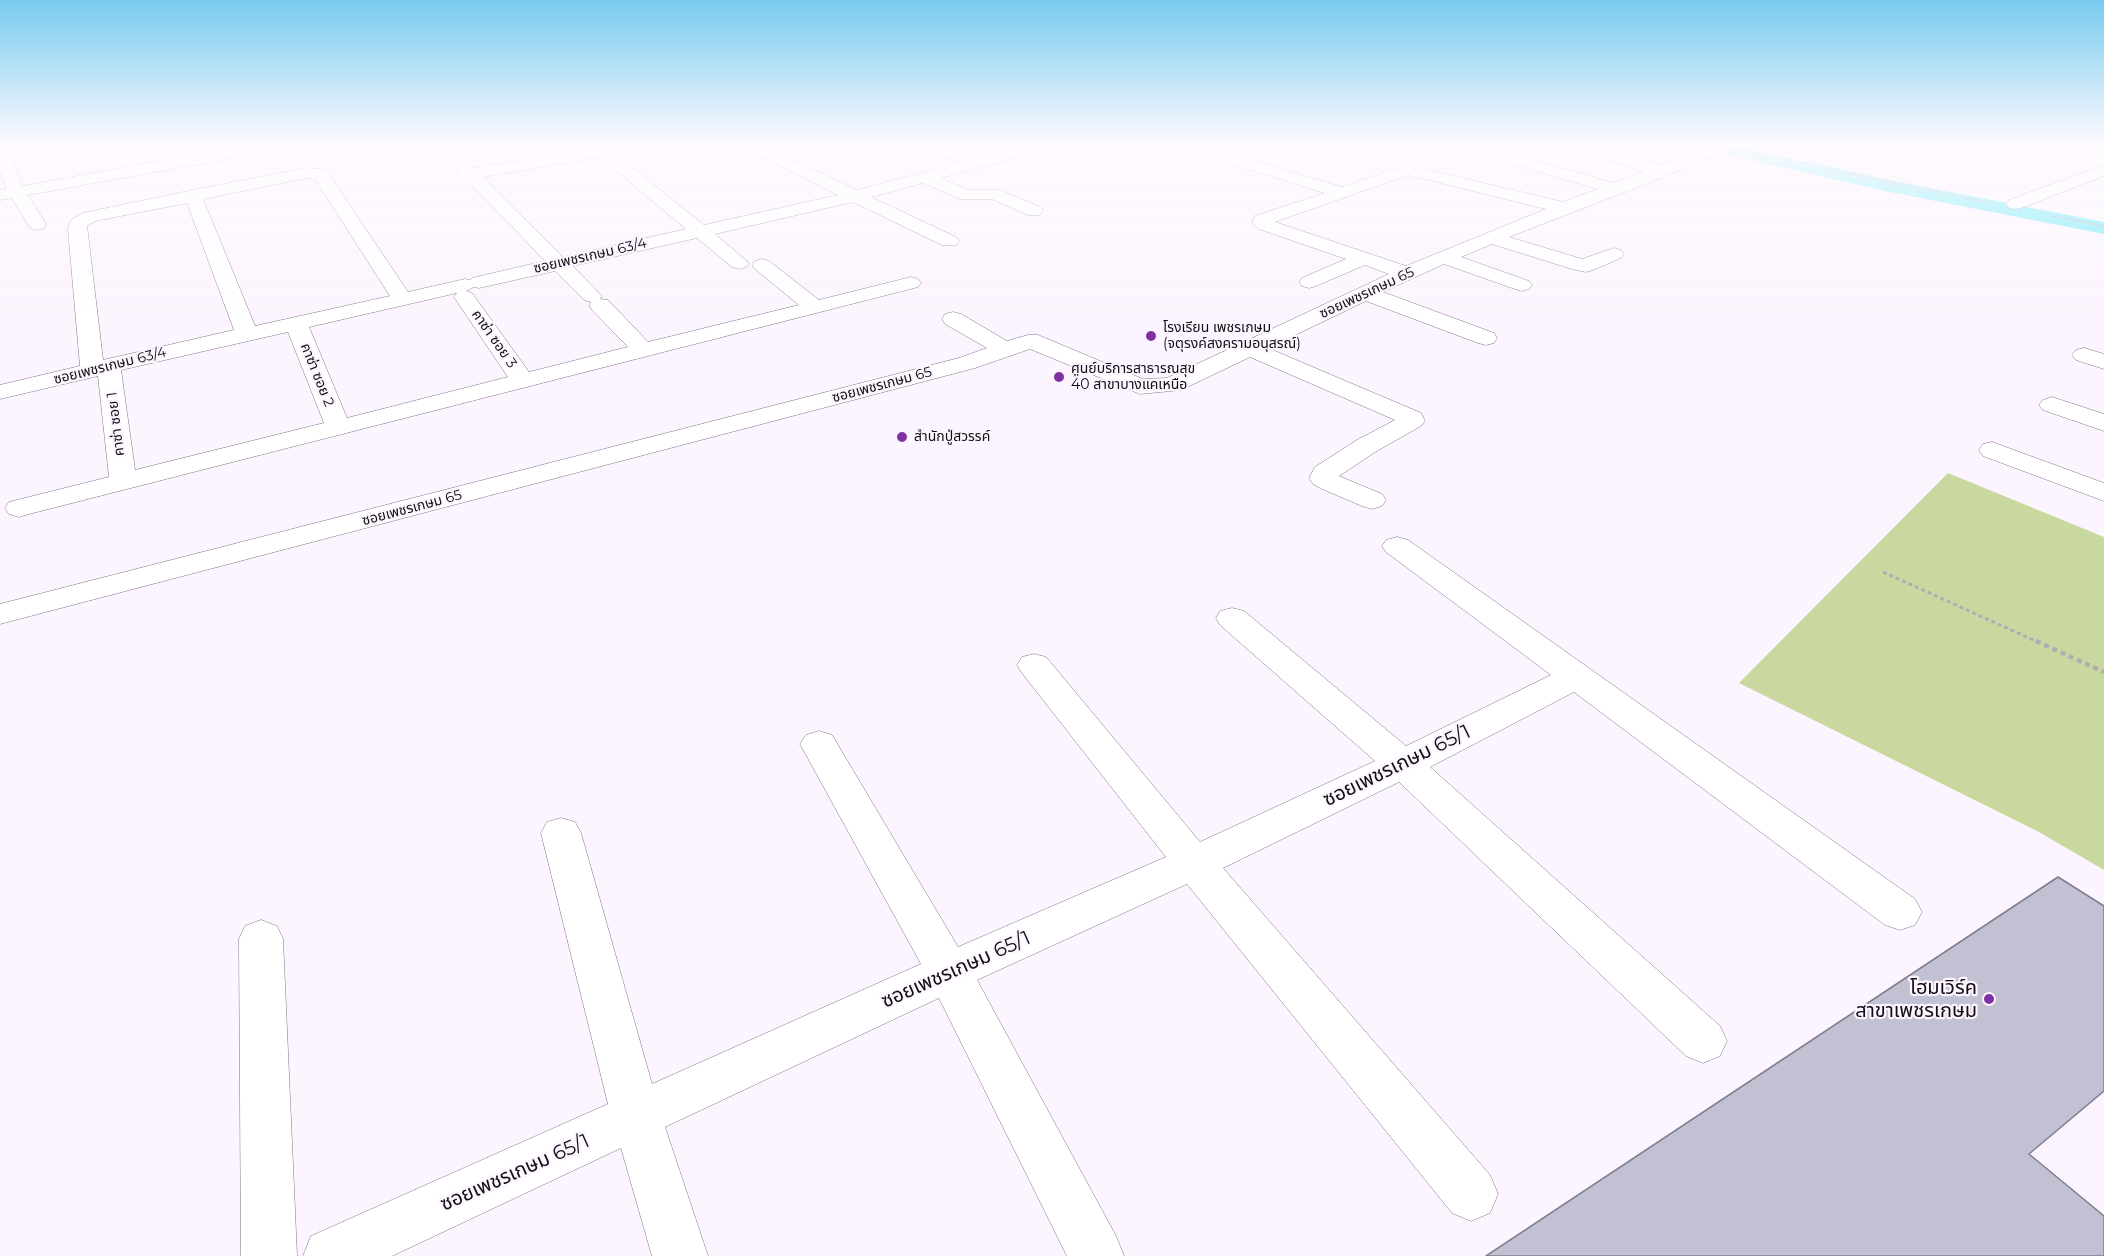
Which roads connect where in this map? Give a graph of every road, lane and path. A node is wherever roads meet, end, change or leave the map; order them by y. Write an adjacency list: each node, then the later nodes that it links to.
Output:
1 (17, 203): 19 (street)
2 (145, 203): 46 (street, คาซ่า ซอย 1)
3 (191, 203): 41 (street)
4 (339, 203): 37 (street)
5 (499, 203): 28 (street)
6 (666, 203): 21 (street)
7 (827, 203): 21 (street, ซอยเพชรเกษม 63/4)
8 (870, 203): 23 (street)
9 (1014, 203): 17 (street)
10 (1311, 203): 27 (street)
11 (1542, 203): 16 (street)
12 (1578, 203): 16 (street, ซอยเพชรเกษม 65)
13 (1996, 203): 15 (path)
14 (2015, 203): 15 (street)
15 (2008, 205)
16 (1563, 208): 22 (street, ซอยเพชรเกษม 65)
17 (1034, 211)
18 (2046, 214): 20 (path)
19 (37, 224)
20 (2104, 226)
21 (701, 231): 28 (street, ซอยเพชรเกษม 63/4); 29 (street)
22 (1491, 237): 25 (street); 26 (street, ซอยเพชรเกษม 65)
23 (948, 241)
24 (1312, 252): 27 (street)
25 (1614, 254)
26 (1445, 258): 31 (street, ซอยเพชรเกษม 65); 34 (street)
27 (1356, 262): 31 (street); 32 (street)
28 (558, 263): 35 (street, ซอยเพชรเกษม 63/4); 44 (street)
29 (739, 263)
30 (762, 265): 38 (street)
31 (1407, 273): 36 (street, ซอยเพชรเกษม 65)
32 (1309, 282)
33 (911, 283): 38 (street)
34 (1522, 285)
35 (470, 288): 37 (street, ซอยเพชรเกษม 63/4); 47 (street, คาซ่า ซอย 3)
36 (1365, 293): 42 (street); 43 (street, ซอยเพชรเกษม 65)
37 (403, 300): 40 (street, ซอยเพชรเกษม 63/4)
38 (815, 307): 44 (street)
39 (953, 319): 45 (street)
40 (296, 323): 41 (street, ซอยเพชรเกษม 63/4); 51 (street, คาซ่า ซอย 2)
41 (247, 334): 46 (street, ซอยเพชรเกษม 63/4)
42 (1486, 338)
43 (1249, 348): 45 (street, ซอยเพชรเกษม 65); 55 (street)
44 (643, 350): 47 (street)
45 (1005, 350): 59 (street, ซอยเพชรเกษม 65)
46 (100, 368): 48 (street, ซอยเพชรเกษม 63/4); 53 (street, คาซ่า ซอย 1)
47 (523, 381): 51 (street)
48 (0, 392)
49 (2052, 405): 50 (street)
50 (2104, 423)
51 (338, 427): 53 (street)
52 (1992, 450): 54 (street)
53 (123, 482): 56 (street)
54 (2104, 493)
55 (1372, 500)
56 (19, 508)
57 (1397, 546): 63 (street)
58 (1883, 572): 62 (path)
59 (0, 614)
60 (1232, 618): 65 (street)
61 (1034, 665): 67 (street)
62 (2104, 672)
63 (1578, 676): 65 (street, ซอยเพชรเกษม 65/1); 68 (street)
64 (819, 744): 70 (street)
65 (1403, 764): 67 (street, ซอยเพชรเกษม 65/1); 71 (street)
66 (561, 832): 72 (street)
67 (1194, 863): 70 (street, ซอยเพชรเกษม 65/1); 73 (street)
68 (1900, 912)
69 (261, 939): 74 (street)
70 (949, 972): 72 (street, ซอยเพชรเกษม 65/1); 77 (street)
71 (1703, 1041)
72 (637, 1118): 75 (street, ซอยเพชรเกษม 65/1); 76 (street)
73 (1471, 1194)
74 (268, 1256)
75 (331, 1256)
76 (680, 1256)
77 (1096, 1256)

